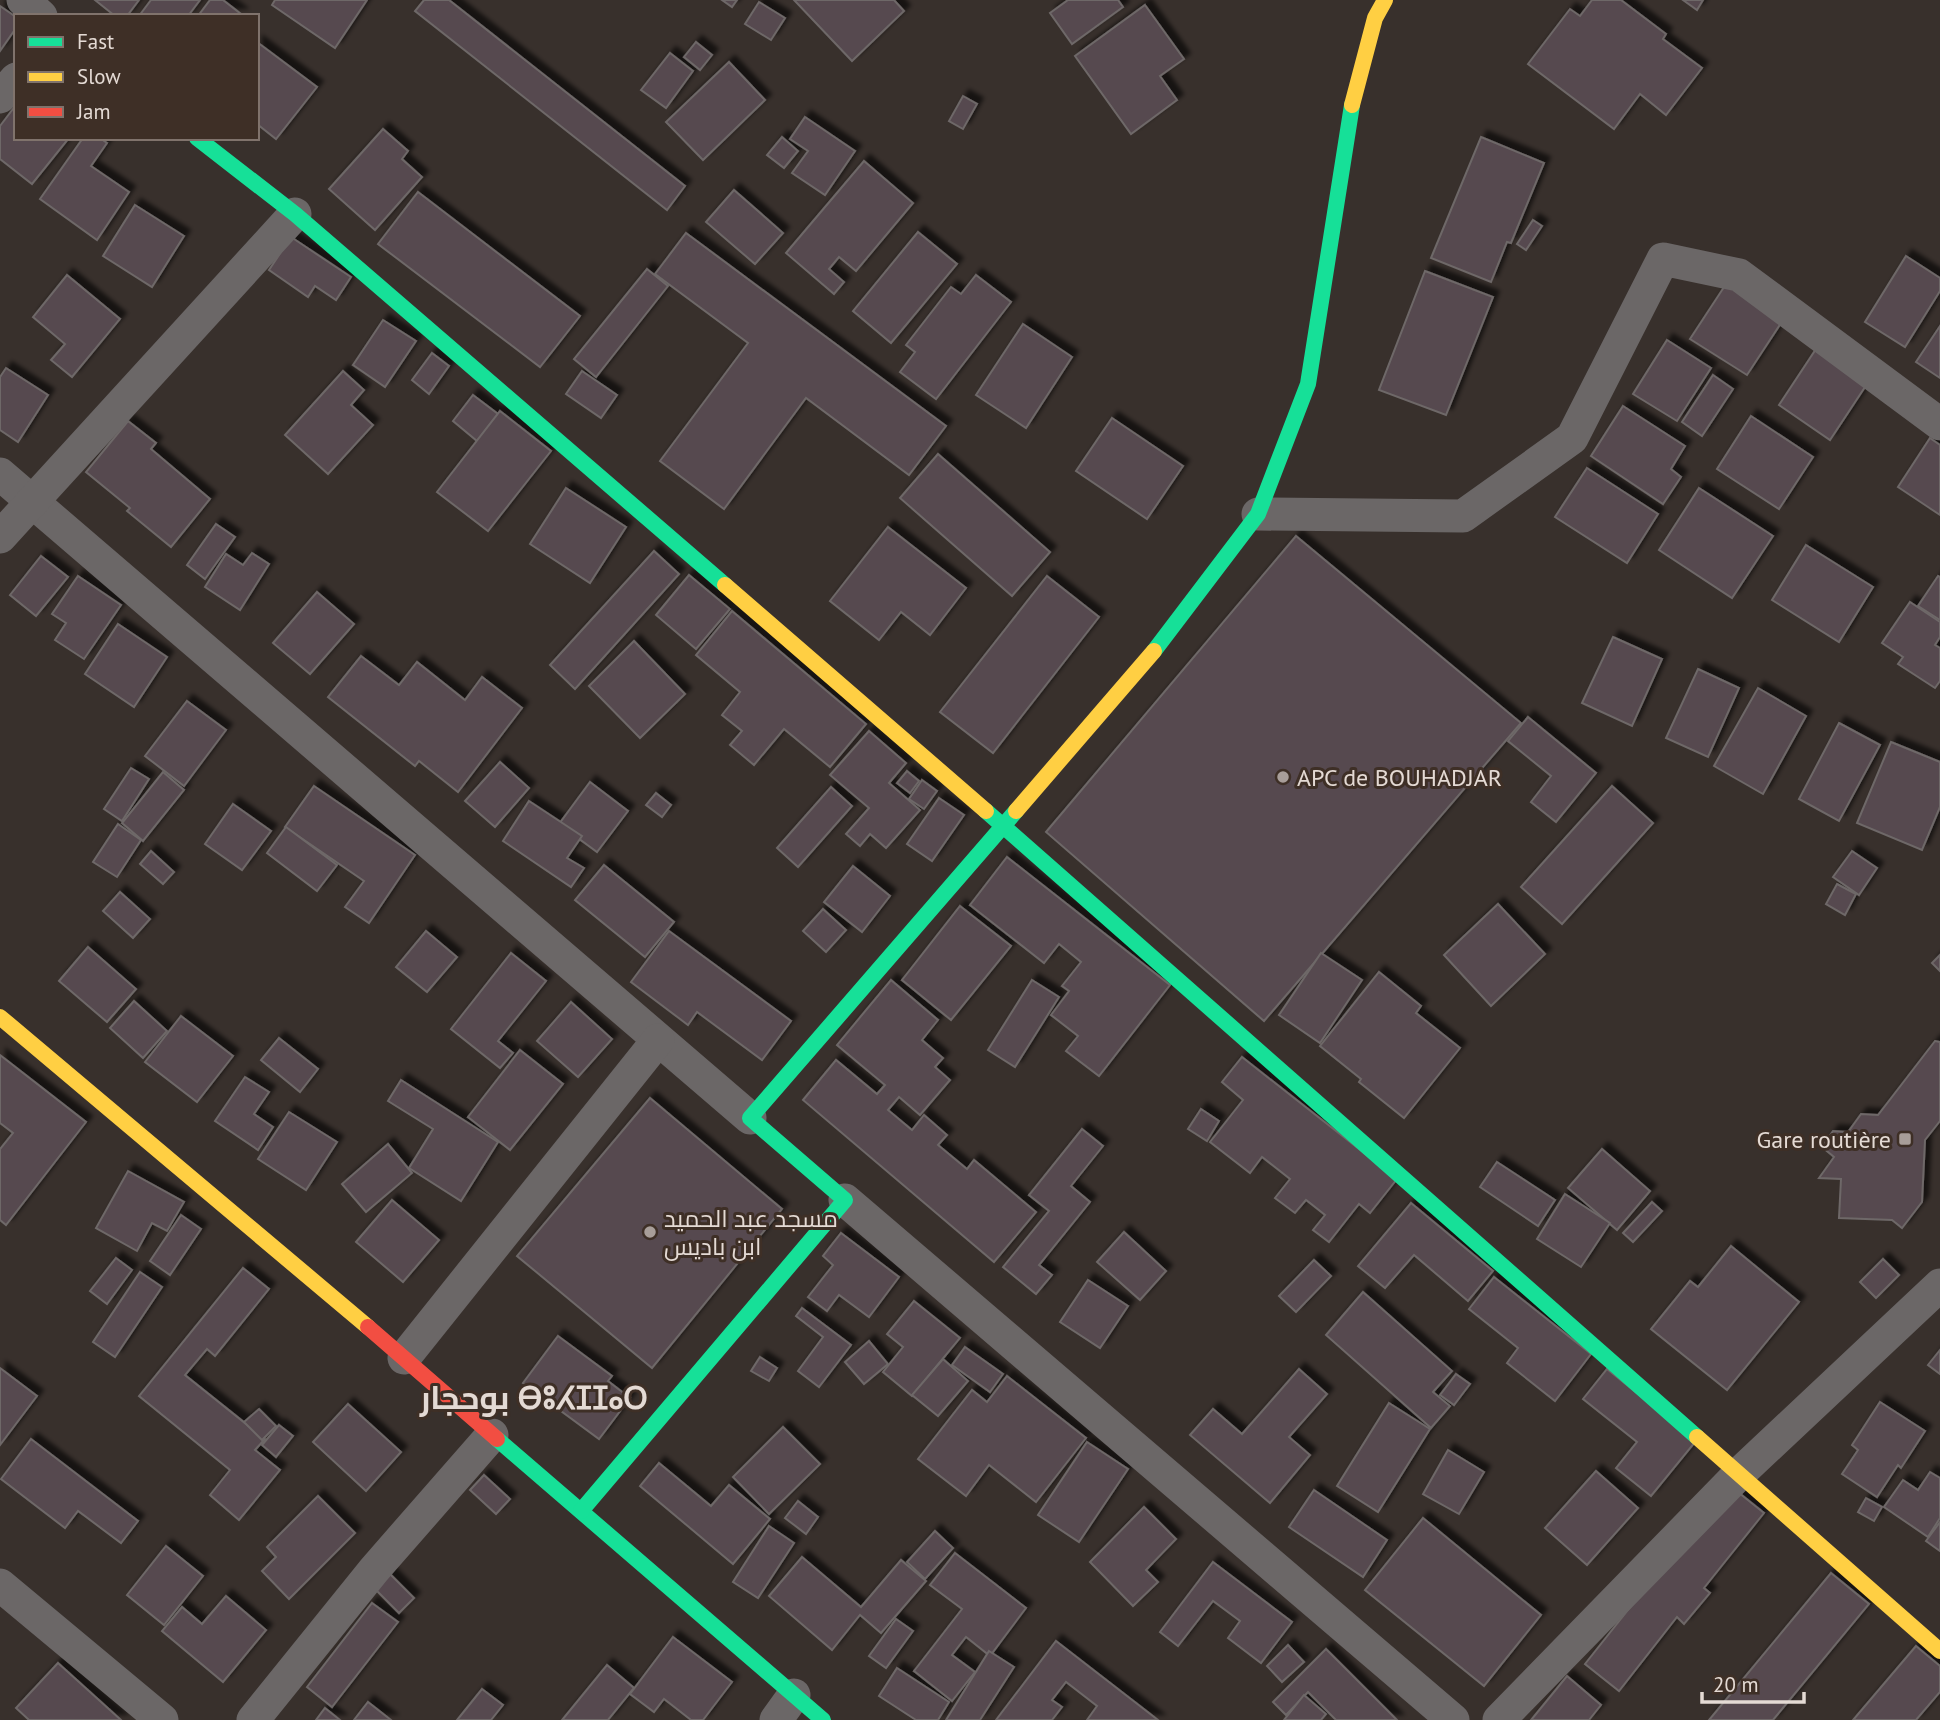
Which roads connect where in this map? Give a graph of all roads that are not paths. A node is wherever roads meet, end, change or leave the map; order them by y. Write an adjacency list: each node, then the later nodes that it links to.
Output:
1 (23, 0): 3 (street)
2 (1385, 0): 11 (main road)
3 (39, 14)
4 (14, 81): 5 (street)
5 (0, 97)
6 (200, 140): 7 (main road)
7 (295, 214): 10 (street); 13 (main road)
8 (1940, 424): 11 (street)
9 (0, 474): 10 (street)
10 (32, 500): 12 (street); 15 (street)
11 (1258, 514): 13 (main road)
12 (0, 537)
13 (1002, 825): 16 (main road); 21 (main road)
14 (0, 1017): 19 (main road)
15 (658, 1040): 16 (street); 19 (street)
16 (750, 1118): 17 (main road)
17 (845, 1200): 22 (main road); 29 (street)
18 (1940, 1284): 21 (street)
19 (404, 1358): 20 (main road)
20 (492, 1435): 22 (main road); 27 (street)
21 (1739, 1474): 24 (main road); 30 (street)
22 (581, 1511): 25 (main road)
23 (0, 1585): 26 (street)
24 (1940, 1651)
25 (785, 1708): 28 (main road)
26 (162, 1720)
27 (253, 1720)
28 (823, 1720)
29 (1452, 1720)
30 (1499, 1720)

